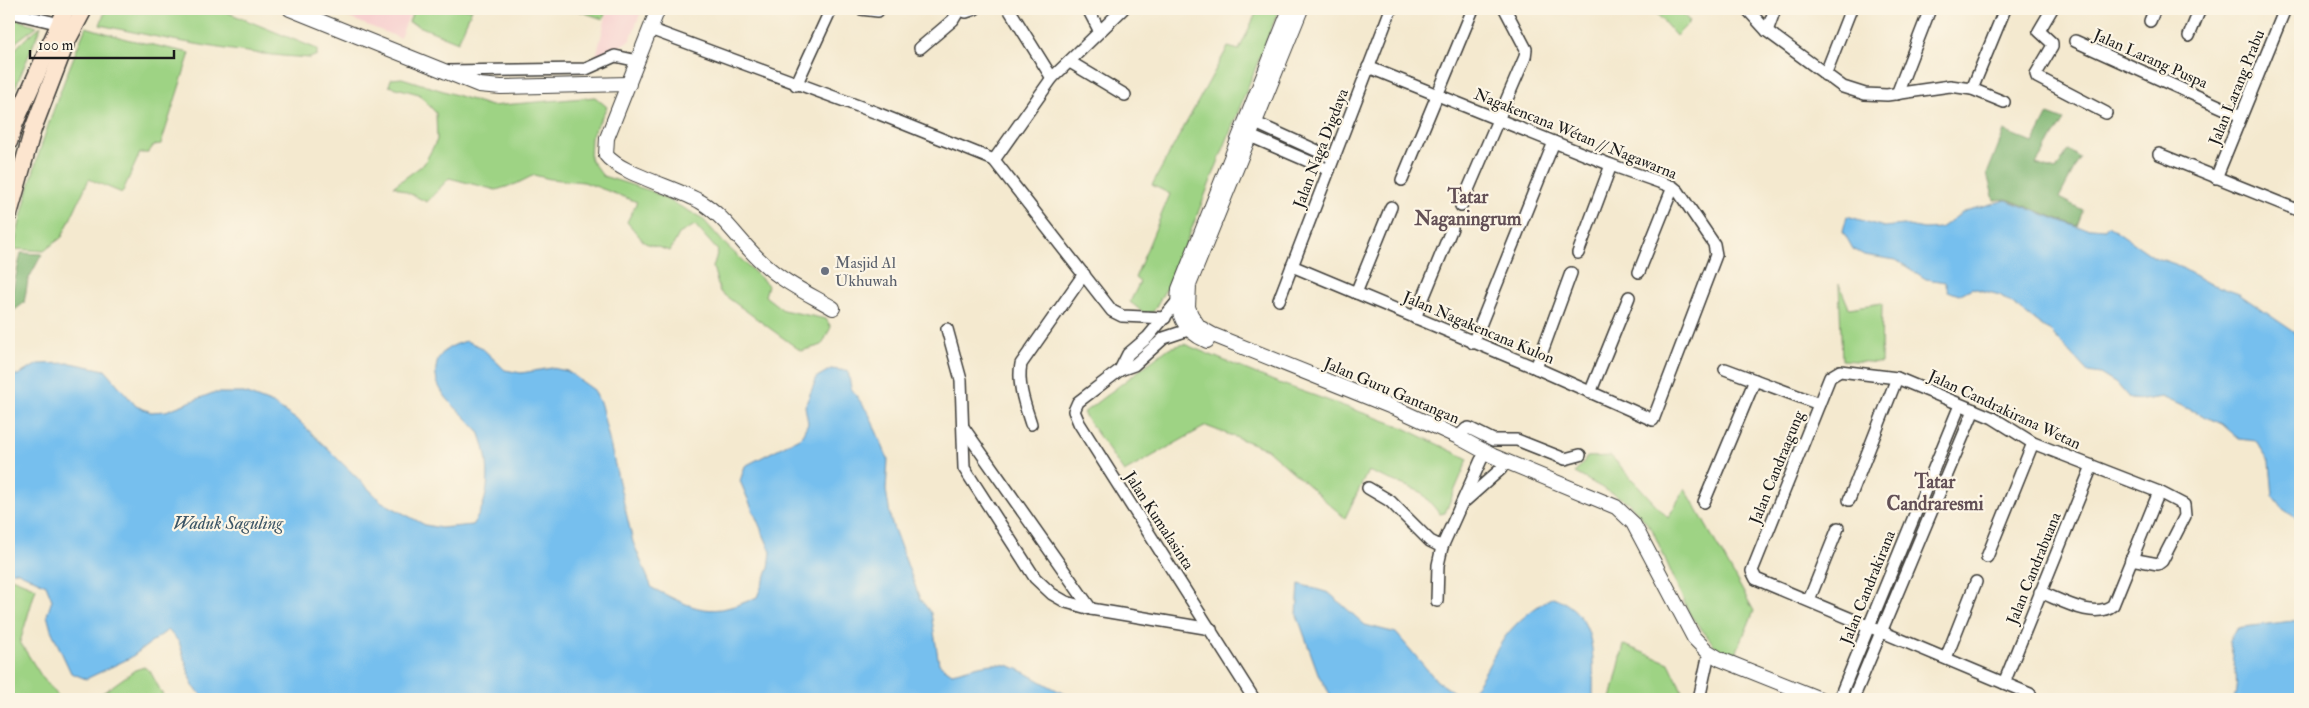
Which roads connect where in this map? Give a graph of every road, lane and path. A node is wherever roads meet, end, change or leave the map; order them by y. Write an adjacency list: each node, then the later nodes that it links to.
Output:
1 (66, 9): 29 (main road)
2 (84, 9): 29 (main road)
3 (290, 9): 39 (street)
4 (658, 9): 30 (street)
5 (831, 9): 43 (street)
6 (860, 9): 26 (street)
7 (961, 9): 8 (street); 35 (street)
8 (975, 9)
9 (1009, 9): 41 (street)
10 (1088, 9): 31 (street)
11 (1123, 9): 31 (street)
12 (1290, 9): 52 (street)
13 (1301, 9): 52 (street)
14 (1391, 9): 38 (street, Jalan Naga Digdaya)
15 (1472, 9): 47 (street)
16 (1505, 9): 51 (street)
17 (1747, 9): 32 (street)
18 (1775, 9): 32 (street)
19 (1851, 9): 40 (street)
20 (1930, 9): 45 (street)
21 (2005, 9): 44 (street)
22 (2052, 9): 49 (street)
23 (2155, 9): 28 (street)
24 (2200, 9): 33 (street)
25 (2285, 9): 50 (street, Jalan Larang Prabu)
26 (878, 11)
27 (9, 12): 29 (street)
28 (2150, 21)
29 (66, 25): 53 (main road); 66 (main road)
30 (650, 29): 36 (street); 43 (street)
31 (1099, 30): 37 (street)
32 (1767, 31): 40 (street)
33 (2189, 36)
34 (2075, 42): 50 (street, Jalan Larang Puspa)
35 (920, 48)
36 (638, 61): 39 (street); 42 (street)
37 (1070, 62): 41 (street); 46 (street)
38 (1368, 68): 47 (street, Nagakencana Wétan // Nagawarna); 56 (street, Jalan Naga Digdaya)
39 (446, 71): 42 (street)
40 (1825, 75): 45 (street)
41 (1052, 78): 57 (street)
42 (629, 84): 77 (street)
43 (796, 85): 57 (street)
44 (1972, 89): 45 (street); 48 (street)
45 (1897, 94)
46 (1125, 95)
47 (1437, 95): 51 (street, Nagakencana Wétan // Nagawarna); 61 (street)
48 (2004, 102)
49 (2106, 113)
50 (2241, 116): 60 (street, Jalan Larang Prabu)
51 (1497, 120): 54 (street, Nagakencana Wétan // Nagawarna); 63 (street)
52 (1248, 128): 56 (street); 59 (street); 74 (street)
53 (9, 142)
54 (1554, 142): 58 (street, Nagakencana Wétan // Nagawarna); 82 (street)
55 (2158, 154): 60 (street)
56 (1333, 158): 59 (street, Jalan Naga Digdaya)
57 (994, 160): 72 (street)
58 (1611, 165): 62 (street, Nagakencana Wétan // Nagawarna); 68 (street)
59 (1329, 170): 69 (street, Jalan Naga Digdaya)
60 (2216, 178): 65 (street)
61 (1402, 180)
62 (1673, 187): 70 (street); 93 (street, Nagakencana Wétan // Nagawarna)
63 (1461, 206)
64 (1391, 207): 73 (street)
65 (2300, 211)
66 (9, 214)
67 (1452, 228): 79 (street)
68 (1578, 253)
69 (1292, 266): 73 (street, Jalan Nagakencana Kulon); 76 (street, Jalan Naga Digdaya)
70 (1639, 272)
71 (1571, 273): 83 (street)
72 (1084, 274): 78 (street); 94 (street)
73 (1356, 293): 79 (street, Jalan Nagakencana Kulon)
74 (1183, 296): 78 (street); 80 (street)
75 (1629, 297): 89 (street)
76 (1279, 300)
77 (833, 308)
78 (1165, 318): 85 (street)
79 (1414, 318): 82 (street, Jalan Nagakencana Kulon)
80 (1192, 326): 85 (street); 96 (street, Jalan Guru Gantangan); 99 (street, Jalan Guru Gantangan)
81 (947, 329): 95 (street)
82 (1473, 343): 83 (street, Jalan Nagakencana Kulon)
83 (1536, 368): 89 (street, Jalan Nagakencana Kulon)
84 (1725, 369): 88 (street)
85 (1120, 370): 119 (street, Jalan Kumalasinta)
86 (1834, 373): 87 (street, Jalan Candrakirana Wetan); 90 (street, Jalan Candraagung)
87 (1897, 378): 91 (street, Jalan Candrakirana Wetan); 104 (street)
88 (1755, 380): 90 (street); 106 (street)
89 (1590, 393): 93 (street, Jalan Nagakencana Kulon)
90 (1819, 404): 115 (street, Jalan Candraagung)
91 (1960, 405): 92 (street, Jalan Candrakirana Wetan); 108 (street, Jalan Candrakirana)
92 (1974, 410): 97 (street, Jalan Candrakirana Wetan); 109 (street, Jalan Candrakirana)
93 (1653, 420)
94 (1031, 424)
95 (963, 427): 117 (street); 117 (street)
96 (1458, 437): 98 (street); 121 (street, Jalan Guru Gantangan)
97 (2033, 443): 100 (street, Jalan Candrakirana Wetan); 111 (street)
98 (1580, 455)
99 (1481, 460): 101 (street, Jalan Guru Gantangan); 105 (street)
100 (2092, 466): 103 (street, Jalan Candrakirana Wetan); 114 (street, Jalan Candrabuana)
101 (1501, 468): 105 (street); 121 (street, Jalan Guru Gantangan)
102 (1368, 488): 110 (street)
103 (2159, 492): 112 (street); 112 (street, Jalan Candrakirana Wetan)
104 (1849, 500)
105 (1463, 502): 110 (street)
106 (1704, 502)
107 (1838, 528): 115 (street)
108 (1904, 538): 109 (street); 118 (street, Jalan Candrakirana)
109 (1917, 544): 120 (street, Jalan Candrakirana)
110 (1442, 547): 116 (street)
111 (1987, 557)
112 (2130, 559): 114 (street)
113 (1976, 582): 122 (street)
114 (2040, 592): 123 (street, Jalan Candrabuana)
115 (1809, 600): 118 (street)
116 (1437, 601)
117 (1091, 609): 119 (street)
118 (1869, 626): 120 (street); 129 (street, Jalan Candrakirana)
119 (1211, 628): 125 (street, Jalan Kumalasinta)
120 (1881, 631): 122 (street); 130 (street, Jalan Candrakirana)
121 (1708, 657): 126 (street); 127 (street, Jalan Guru Gantangan); 128 (street, Jalan Guru Gantangan)
122 (1946, 658): 123 (street)
123 (2004, 683): 124 (street)
124 (2030, 694)
125 (1254, 699)
126 (1699, 699)
127 (1795, 699)
128 (1820, 699)
129 (1839, 699)
130 (1852, 699)

